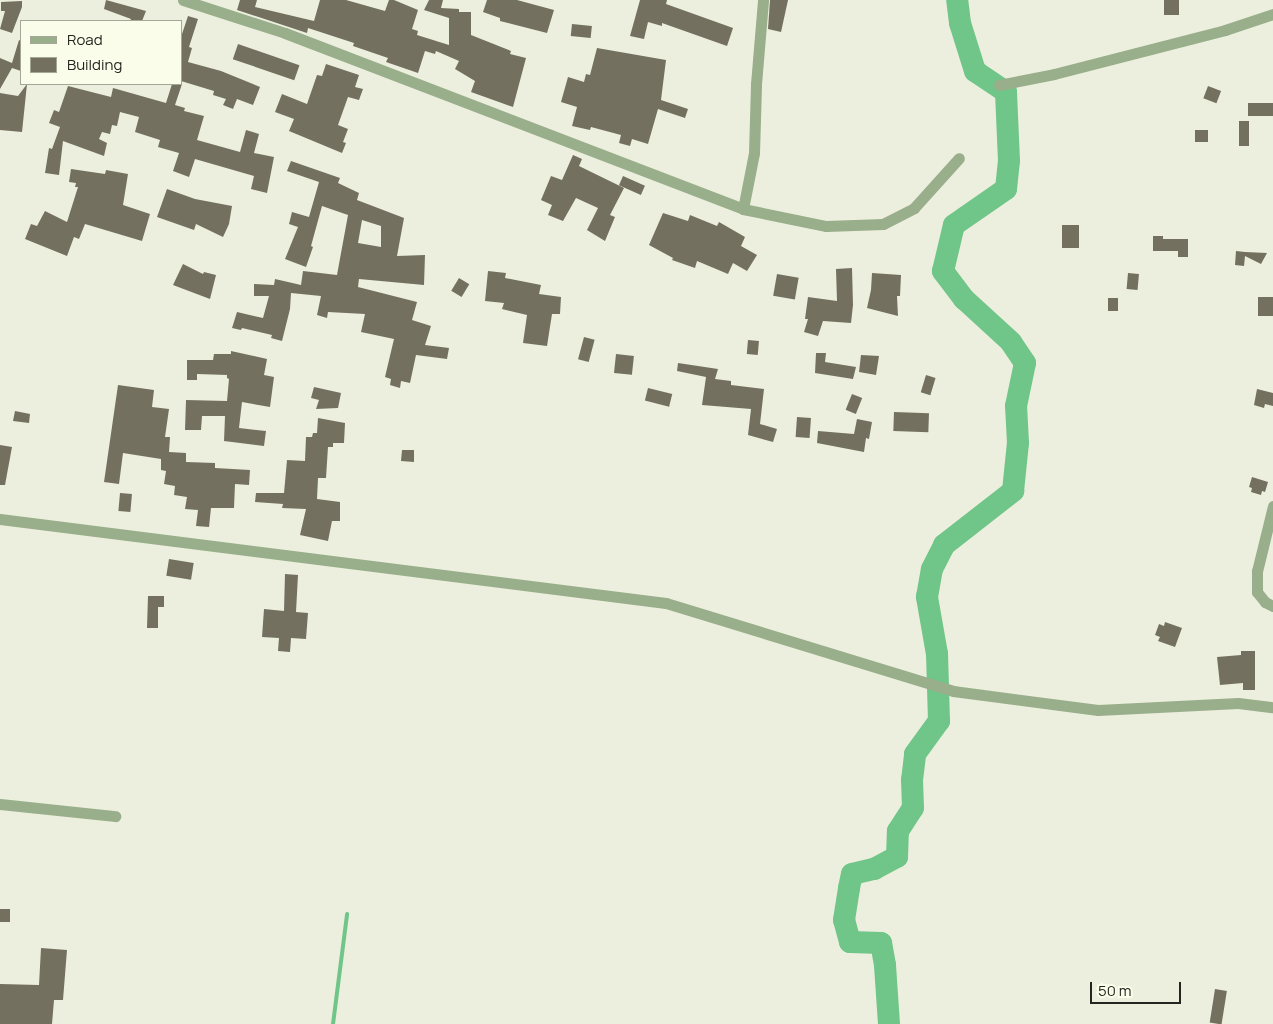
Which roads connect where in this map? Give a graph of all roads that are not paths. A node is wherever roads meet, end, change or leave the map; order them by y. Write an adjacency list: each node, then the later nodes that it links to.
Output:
1 (183, 0): 6 (street)
2 (763, 0): 6 (street)
3 (1273, 14): 4 (street)
4 (999, 85)
5 (959, 158): 6 (street)
6 (743, 208)
7 (1273, 506): 9 (street)
8 (0, 519): 10 (street)
9 (1273, 606)
10 (1273, 707)
11 (0, 804): 12 (street)
12 (115, 816)

